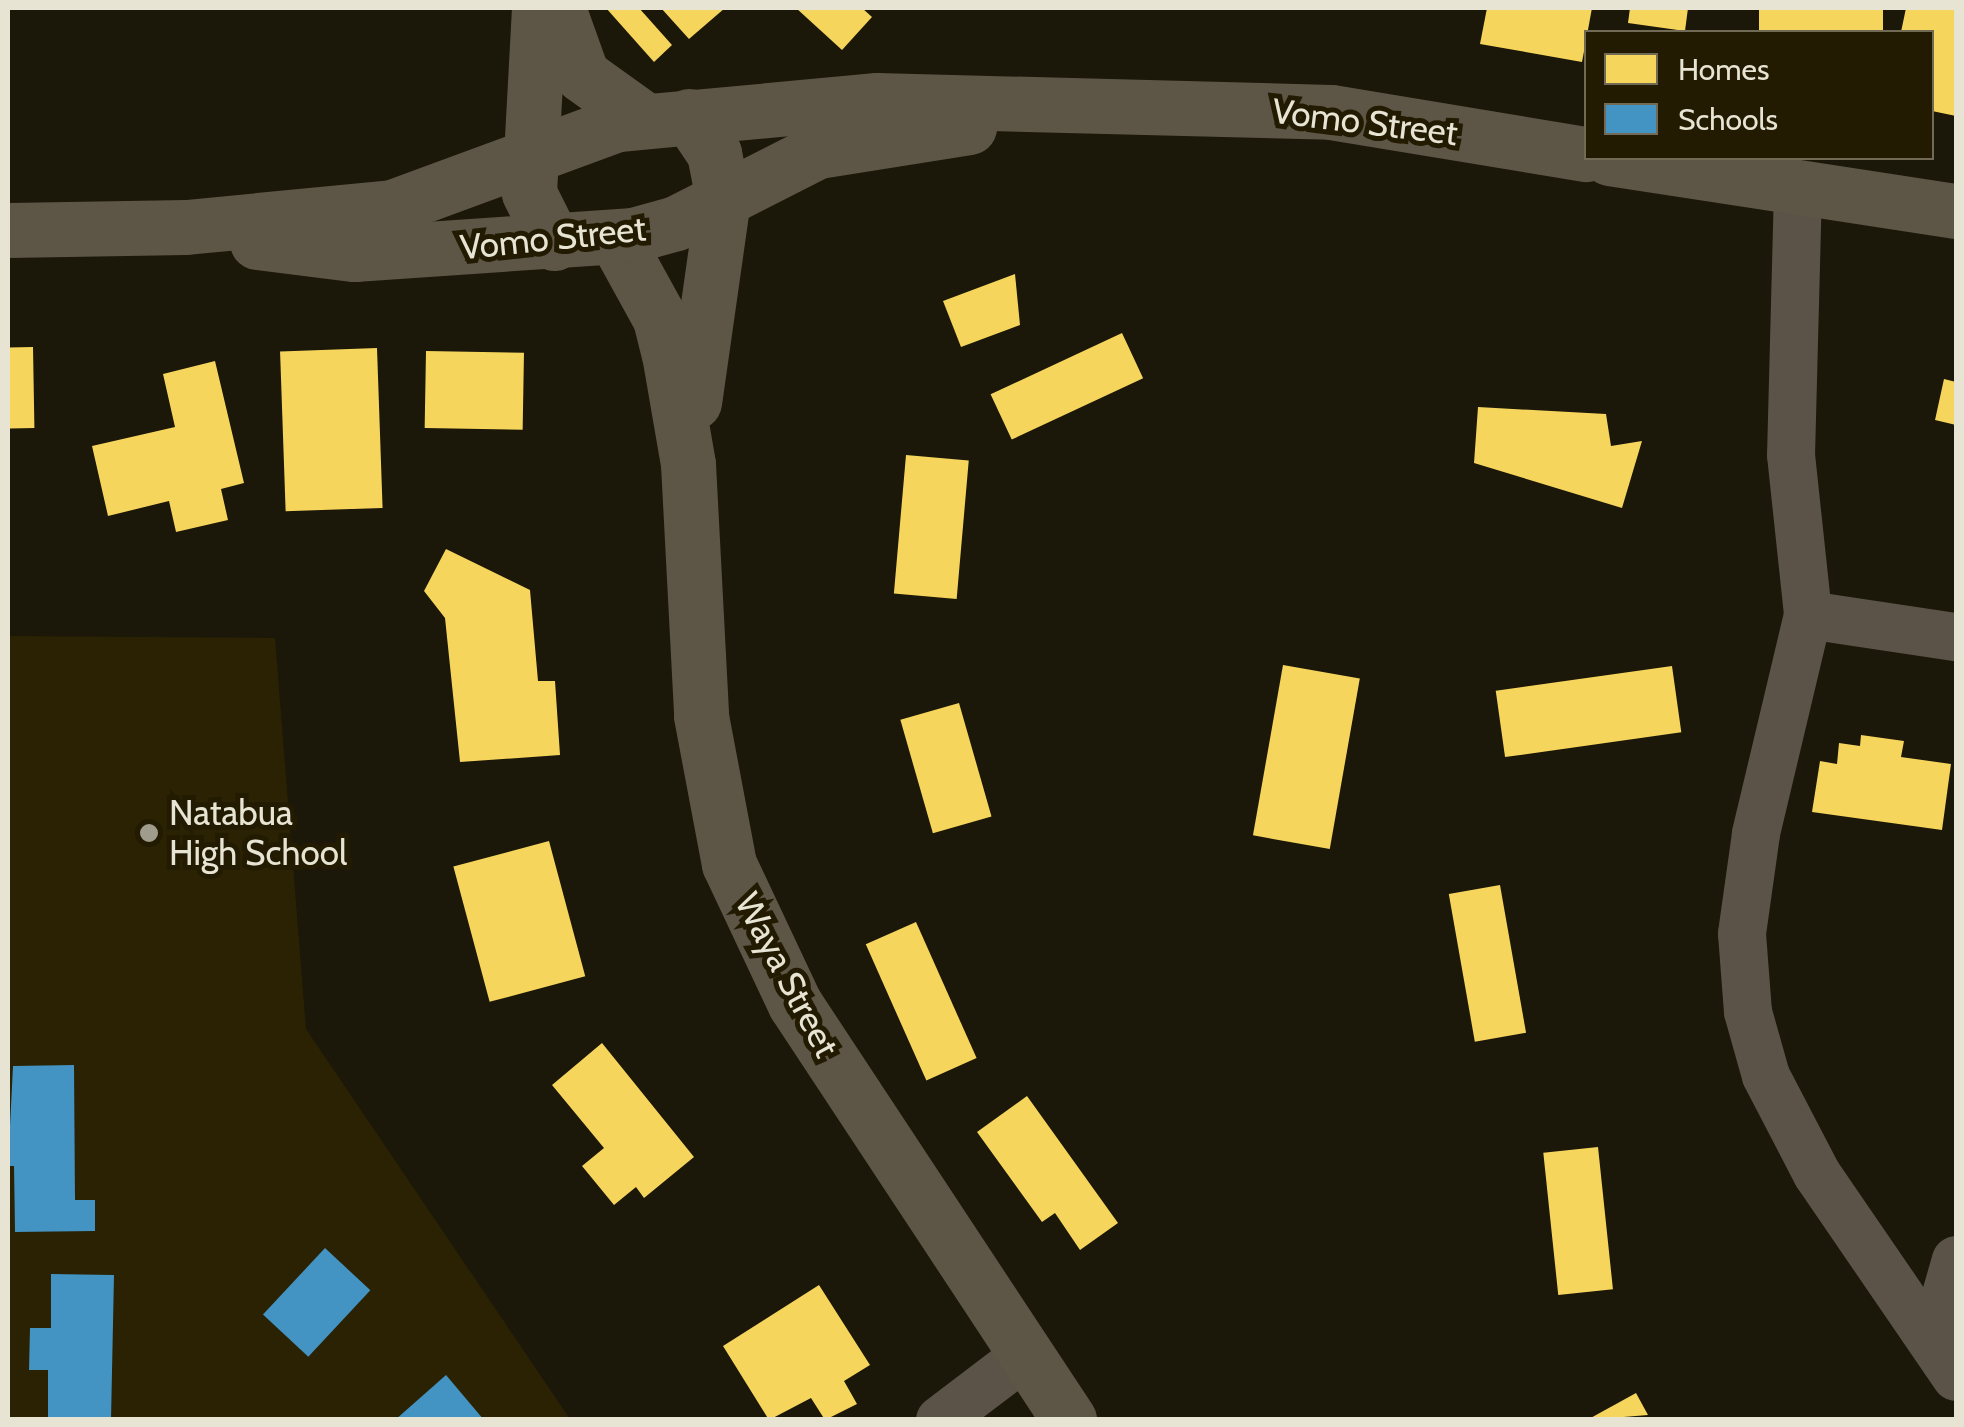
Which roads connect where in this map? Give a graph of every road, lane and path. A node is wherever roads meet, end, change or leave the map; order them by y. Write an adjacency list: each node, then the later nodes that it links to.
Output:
1 (539, 8): 5 (main road)
2 (558, 8): 4 (main road)
3 (1082, 110): 4 (main road, Vomo Street); 6 (main road, Vomo Street); 9 (main road, Vomo Street)
4 (667, 118): 5 (main road, Vomo Street); 9 (main road)
5 (526, 154): 11 (main road, Vomo Street); 14 (main road)
6 (1584, 154)
7 (1621, 160): 8 (main road)
8 (1798, 189): 10 (main road); 16 (street)
9 (723, 199): 13 (main road, Vomo Street); 15 (main road, Waya Street)
10 (1956, 211)
11 (186, 227): 12 (main road, Vomo Street); 14 (main road, Vomo Street)
12 (8, 230)
13 (615, 237): 14 (main road, Vomo Street); 15 (main road, Waya Street)
14 (554, 243)
15 (688, 464): 19 (main road, Waya Street)
16 (1808, 615): 17 (street); 20 (street)
17 (1956, 636)
18 (1956, 1260): 20 (street)
19 (1024, 1357): 21 (street); 22 (main road, Waya Street)
20 (1945, 1359)
21 (940, 1420)
22 (1069, 1420)

